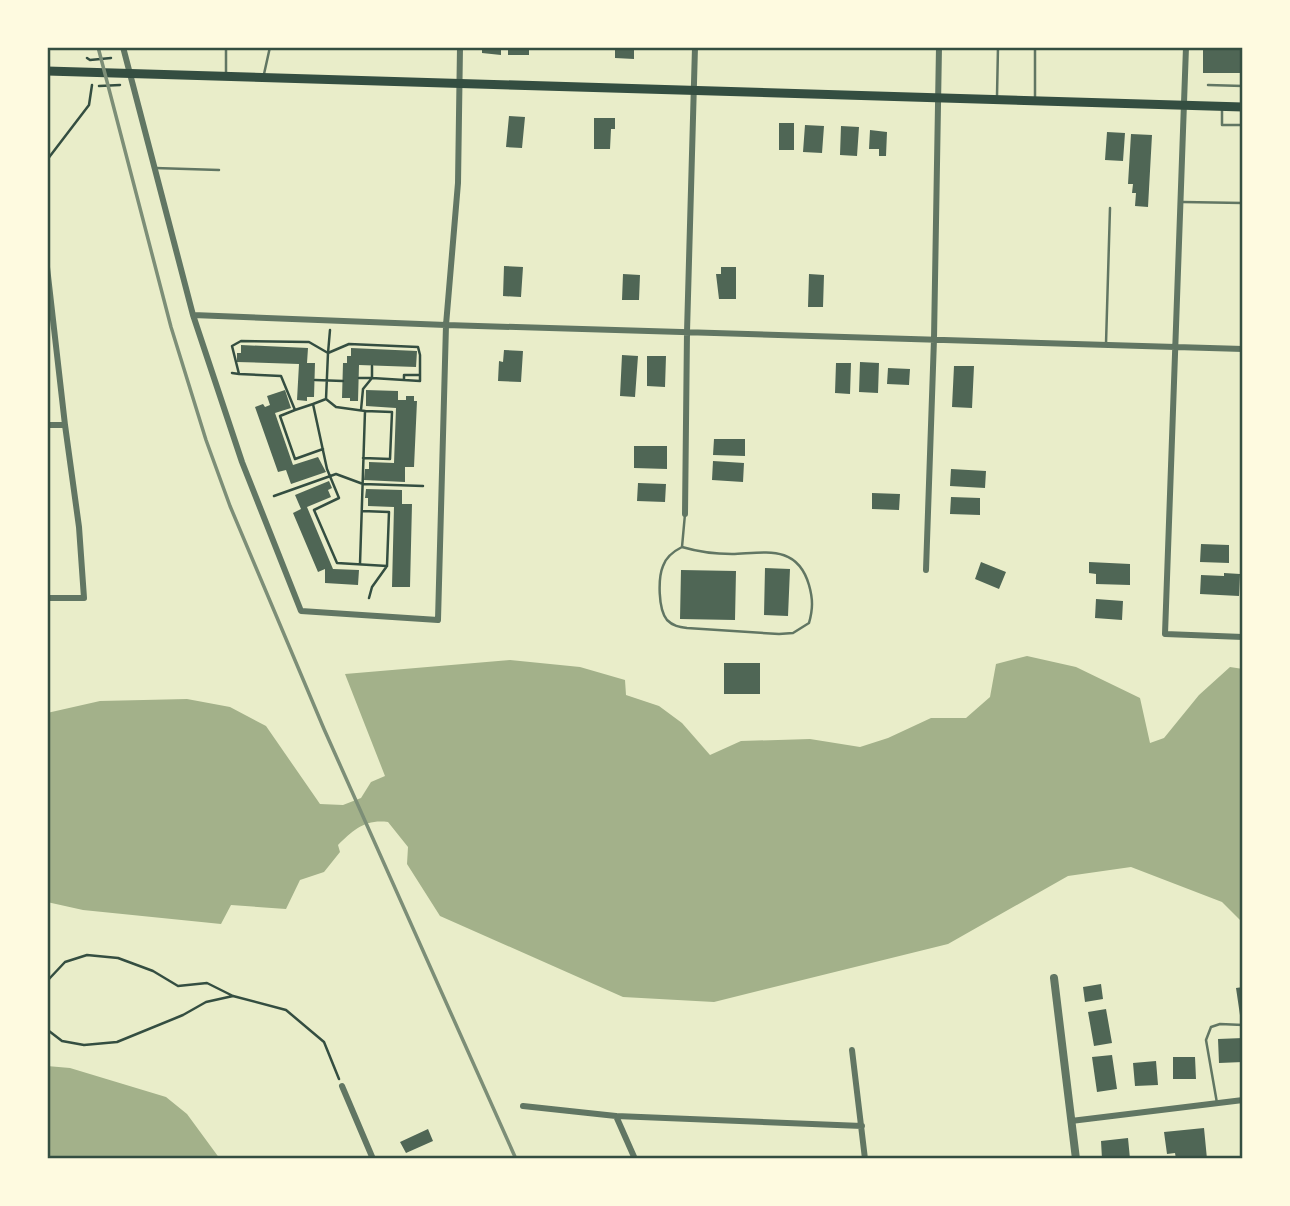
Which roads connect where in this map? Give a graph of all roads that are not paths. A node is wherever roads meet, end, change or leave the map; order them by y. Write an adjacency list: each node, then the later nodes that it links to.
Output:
1 (123, 47): 11 (street)
2 (226, 47): 12 (lane)
3 (270, 47): 13 (lane)
4 (460, 47): 14 (street)
5 (695, 47): 17 (street)
6 (939, 47): 18 (street)
7 (998, 47): 19 (lane)
8 (1035, 47): 20 (lane)
9 (1186, 47): 21 (street)
10 (47, 71): 11 (main road)
11 (130, 74): 12 (main road); 25 (street)
12 (226, 76): 13 (main road)
13 (264, 78): 14 (main road)
14 (461, 83): 17 (main road); 32 (street)
15 (1208, 85): 16 (lane)
16 (1243, 86)
17 (693, 90): 18 (main road); 33 (street)
18 (938, 98): 19 (main road); 34 (street)
19 (997, 99): 20 (main road)
20 (1035, 101): 21 (main road)
21 (1186, 105): 22 (main road); 27 (street)
22 (1222, 106): 23 (main road); 24 (lane)
23 (1243, 107)
24 (1243, 125)
25 (155, 168): 26 (lane); 31 (street)
26 (219, 170)
27 (1182, 202): 28 (lane); 36 (street)
28 (1243, 203)
29 (1110, 208): 35 (lane)
30 (47, 267): 39 (street)
31 (193, 315): 32 (street); 32 (street)
32 (446, 325): 33 (street)
33 (687, 332): 34 (street); 40 (street)
34 (934, 339): 35 (street); 42 (street)
35 (1106, 344): 36 (street)
36 (1176, 347): 37 (street); 44 (street)
37 (1243, 349)
38 (47, 425): 39 (street)
39 (65, 425): 43 (street)
40 (685, 514): 41 (lane)
41 (682, 547): 41 (lane)
42 (926, 570)
43 (47, 598)
44 (1243, 637)
45 (1054, 978): 53 (street)
46 (1243, 1025): 50 (lane)
47 (852, 1050): 54 (street)
48 (342, 1087): 55 (street)
49 (1243, 1100): 50 (street)
50 (1217, 1103): 53 (street)
51 (523, 1106): 52 (street)
52 (616, 1116): 54 (street); 56 (street)
53 (1071, 1121): 58 (street)
54 (862, 1126): 57 (street)
55 (373, 1159)
56 (635, 1159)
57 (865, 1159)
58 (1076, 1159)

